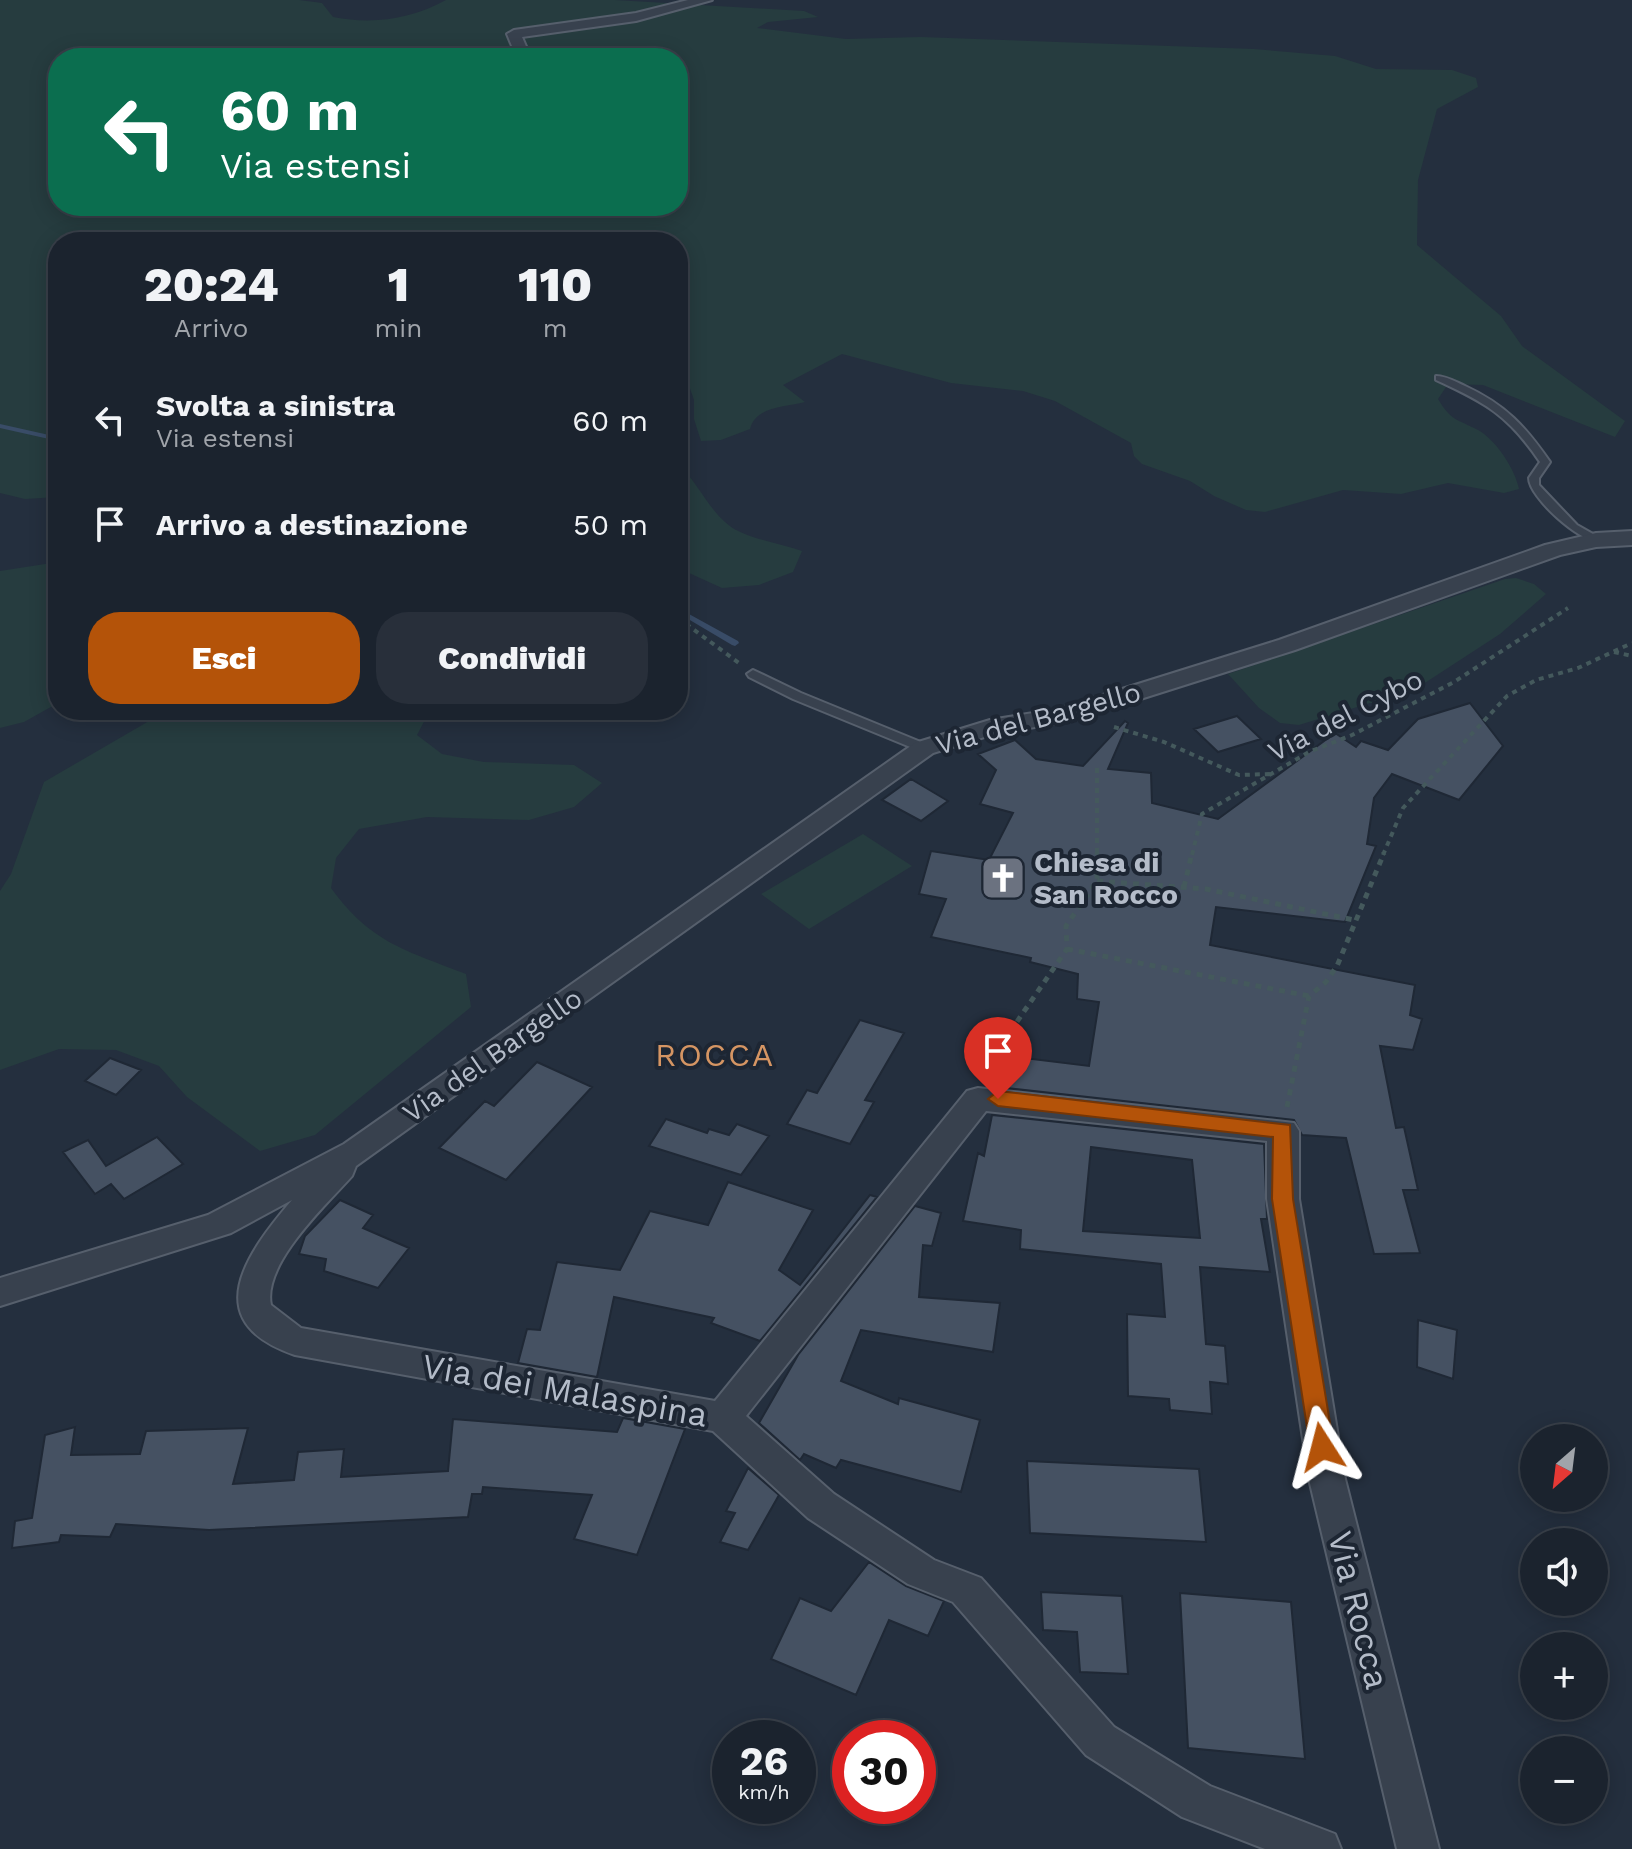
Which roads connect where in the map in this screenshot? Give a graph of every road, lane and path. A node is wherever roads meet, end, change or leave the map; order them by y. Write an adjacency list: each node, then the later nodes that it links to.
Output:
1 (705, 0): 2 (street)
2 (520, 48)
3 (1439, 378): 5 (lane)
4 (1632, 538): 5 (street, Via del Bargello)
5 (1596, 540): 12 (street, Via del Bargello)
6 (1568, 608): 15 (path, Via del Cybo)
7 (688, 625): 11 (path)
8 (1632, 643): 9 (path)
9 (1613, 652): 10 (path); 18 (path)
10 (1632, 656)
11 (753, 674): 13 (lane)
12 (1062, 716): 13 (street, Via del Bargello); 15 (path)
13 (924, 748): 23 (street, Via del Bargello)
14 (1097, 768): 16 (path)
15 (1273, 773): 17 (path, Via del Cybo)
16 (1097, 881): 17 (path); 19 (path)
17 (1184, 887): 18 (path)
18 (1354, 920): 20 (path)
19 (1067, 949): 20 (path); 21 (path)
20 (1309, 996): 22 (path)
21 (978, 1099): 22 (street); 25 (street, Via dei Malaspina)
22 (1283, 1131): 27 (street, Via Rocca)
23 (355, 1152): 24 (street); 25 (street, Via dei Malaspina)
24 (0, 1292)
25 (723, 1418): 26 (street)
26 (1320, 1849)
27 (1418, 1849)

